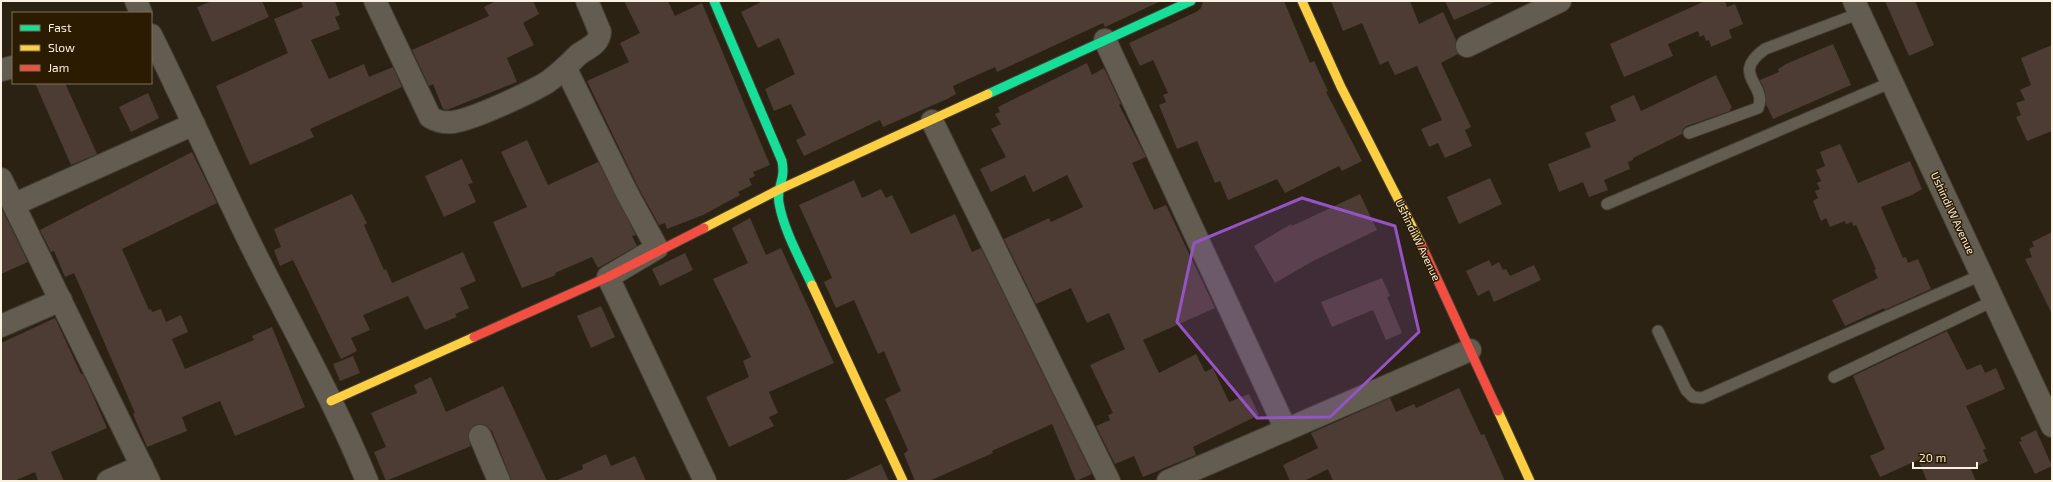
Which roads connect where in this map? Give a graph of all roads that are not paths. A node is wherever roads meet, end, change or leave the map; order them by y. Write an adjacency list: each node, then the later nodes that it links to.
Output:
1 (136, 1): 9 (street)
2 (375, 1): 14 (street)
3 (587, 1): 14 (street)
4 (1191, 1): 11 (street)
5 (1302, 1): 30 (street, Ushindi W Avenue)
6 (1560, 1): 12 (street)
7 (717, 2): 21 (street)
8 (1857, 7): 16 (street, Ushindi W Avenue); 19 (lane)
9 (141, 12)
10 (152, 37): 18 (street)
11 (1105, 40): 17 (street); 34 (street)
12 (1467, 46)
13 (12, 67): 15 (street)
14 (566, 69): 25 (street)
15 (1, 70)
16 (1892, 82): 23 (lane); 24 (street, Ushindi W Avenue)
17 (932, 121): 21 (street); 42 (street)
18 (194, 124): 22 (street); 32 (street)
19 (1689, 133)
20 (1, 178): 22 (street)
21 (778, 190): 25 (street); 41 (street)
22 (15, 204): 26 (street)
23 (1607, 204)
24 (1981, 274): 27 (street, Ushindi W Avenue); 29 (lane)
25 (608, 277): 32 (street); 40 (street)
26 (61, 300): 28 (street); 36 (street)
27 (1993, 301): 31 (lane); 33 (street, Ushindi W Avenue)
28 (1, 326)
29 (1658, 331)
30 (1470, 350): 34 (street); 44 (street, Ushindi W Avenue)
31 (1834, 377)
32 (331, 401): 38 (street)
33 (2052, 426)
34 (1286, 430): 43 (street)
35 (480, 436): 39 (street)
36 (146, 473): 37 (street)
37 (108, 481)
38 (367, 481)
39 (499, 481)
40 (705, 481)
41 (903, 481)
42 (1109, 481)
43 (1168, 481)
44 (1530, 481)

